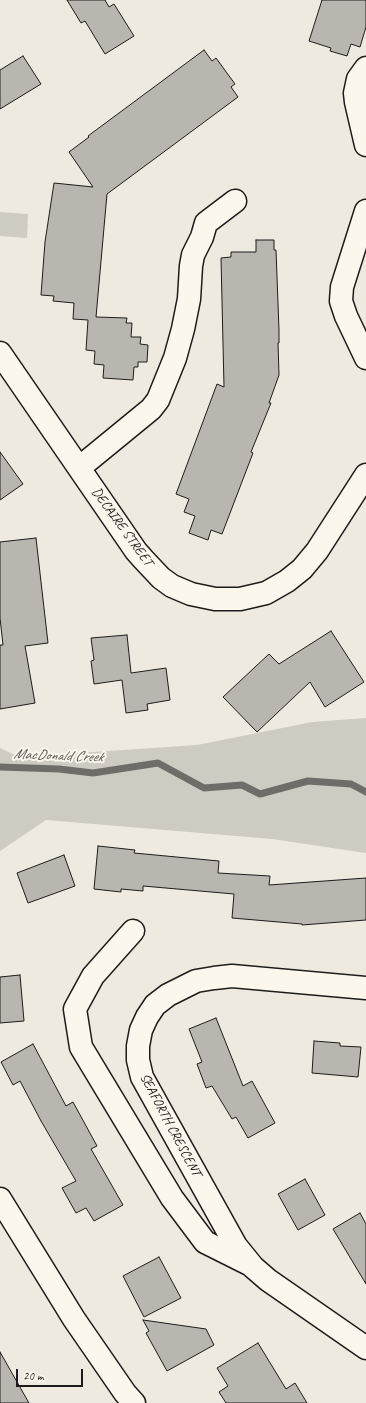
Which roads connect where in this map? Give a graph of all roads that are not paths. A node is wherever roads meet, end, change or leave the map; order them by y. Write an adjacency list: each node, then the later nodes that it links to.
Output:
1 (366, 68): 2 (street)
2 (366, 145)
3 (235, 201): 7 (street)
4 (366, 211): 6 (street)
5 (0, 353): 7 (street, DECAIRE STREET)
6 (366, 358)
7 (80, 468): 8 (street, DECAIRE STREET)
8 (366, 475)
9 (133, 931): 12 (street)
10 (366, 988): 12 (street, SEAFORTH CRESCENT)
11 (0, 1199): 14 (street)
12 (254, 1267): 13 (street, SEAFORTH CRESCENT)
13 (366, 1348)
14 (134, 1403)

